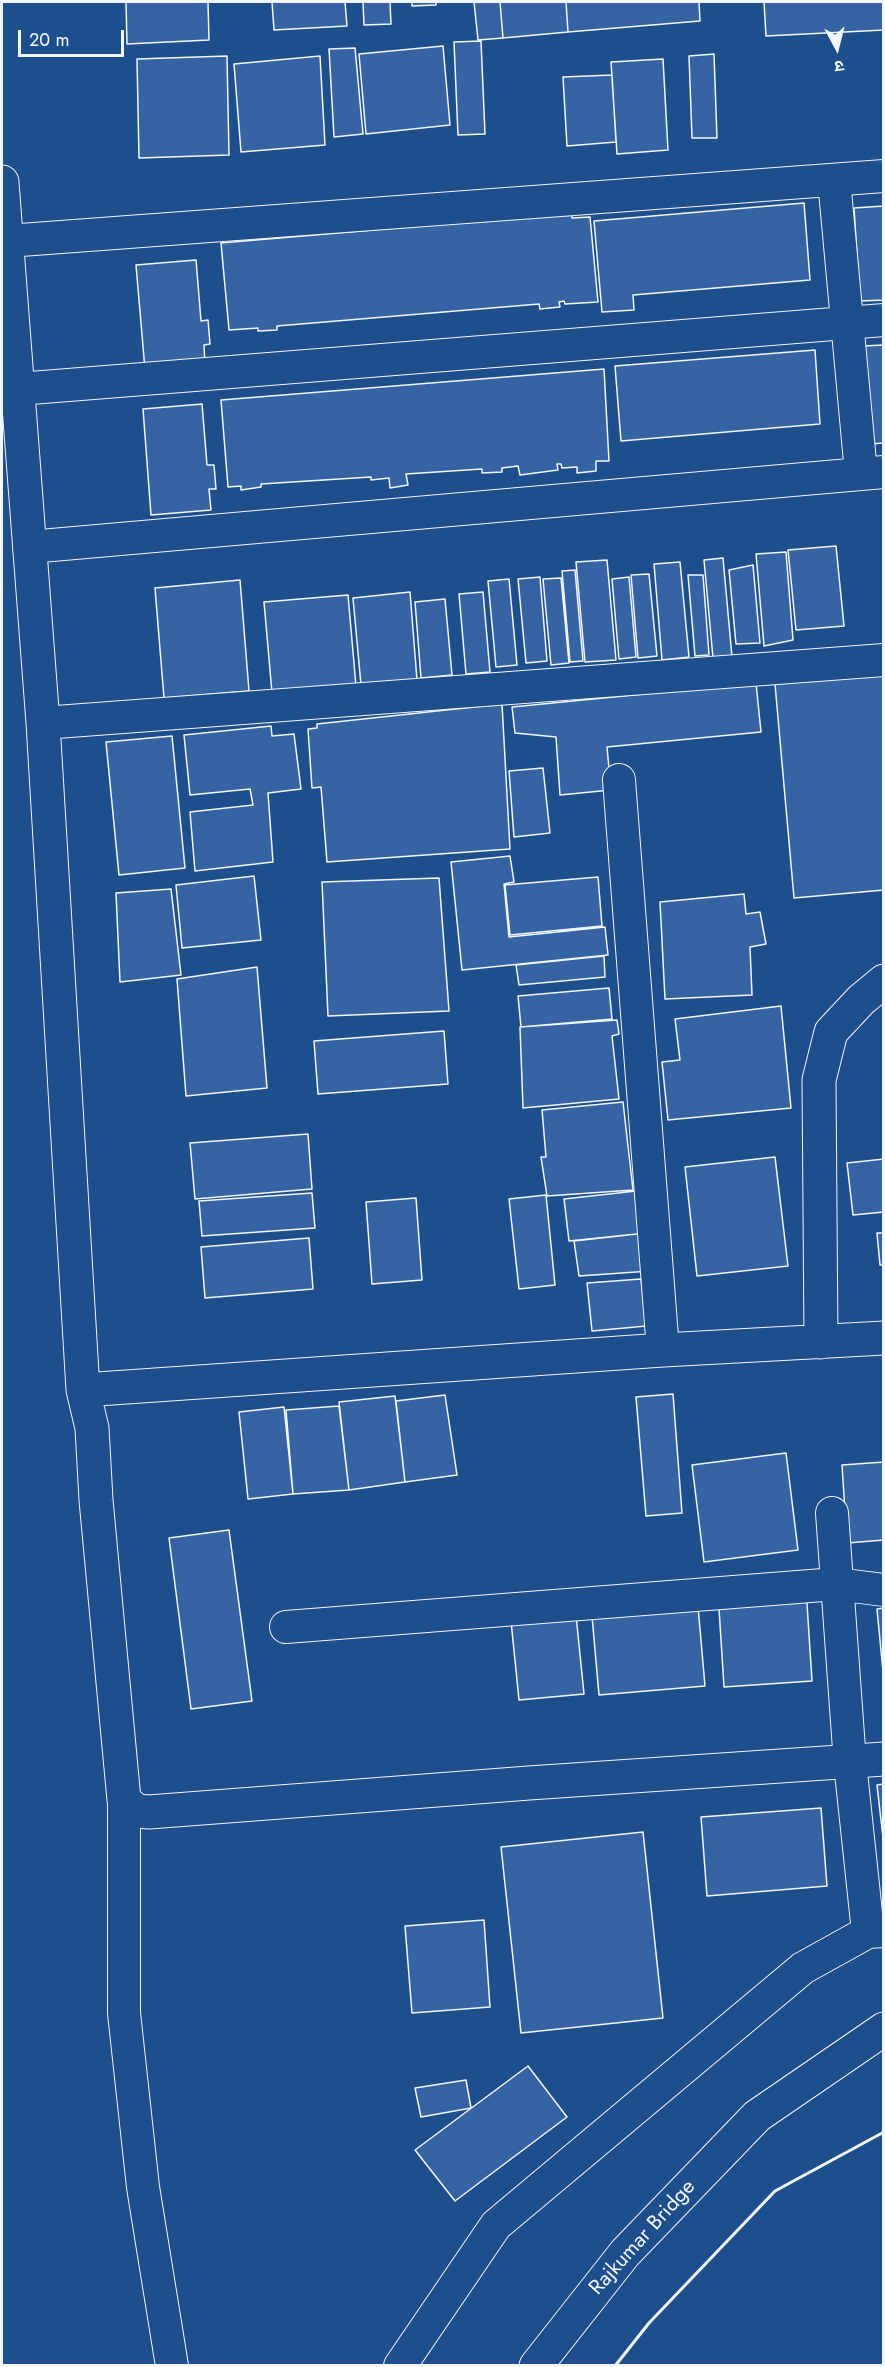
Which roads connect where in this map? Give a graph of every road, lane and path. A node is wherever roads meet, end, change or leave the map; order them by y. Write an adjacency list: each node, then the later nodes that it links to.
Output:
1 (884, 176): 2 (street)
2 (834, 180): 4 (street); 6 (street)
3 (2, 182): 4 (street)
4 (7, 241): 7 (street)
5 (884, 320): 6 (street)
6 (847, 322): 7 (street); 8 (street)
7 (18, 389): 9 (street)
8 (872, 472): 9 (street)
9 (29, 547): 11 (street)
10 (884, 660): 11 (street)
11 (43, 723): 17 (street)
12 (619, 780): 16 (street)
13 (884, 981): 15 (street)
14 (884, 1338): 15 (street)
15 (821, 1342): 16 (street)
16 (663, 1350): 17 (street)
17 (83, 1390): 24 (street)
18 (832, 1514): 19 (street)
19 (836, 1584): 20 (street); 21 (street); 23 (street)
20 (884, 1590)
21 (286, 1627)
22 (884, 1759): 23 (street)
23 (850, 1763): 24 (street); 25 (street)
24 (124, 1800): 27 (street)
25 (876, 1932): 28 (street)
26 (884, 2029): 29 (street, Rajkumar Bridge)
27 (172, 2366)
28 (400, 2366)
29 (536, 2366)

